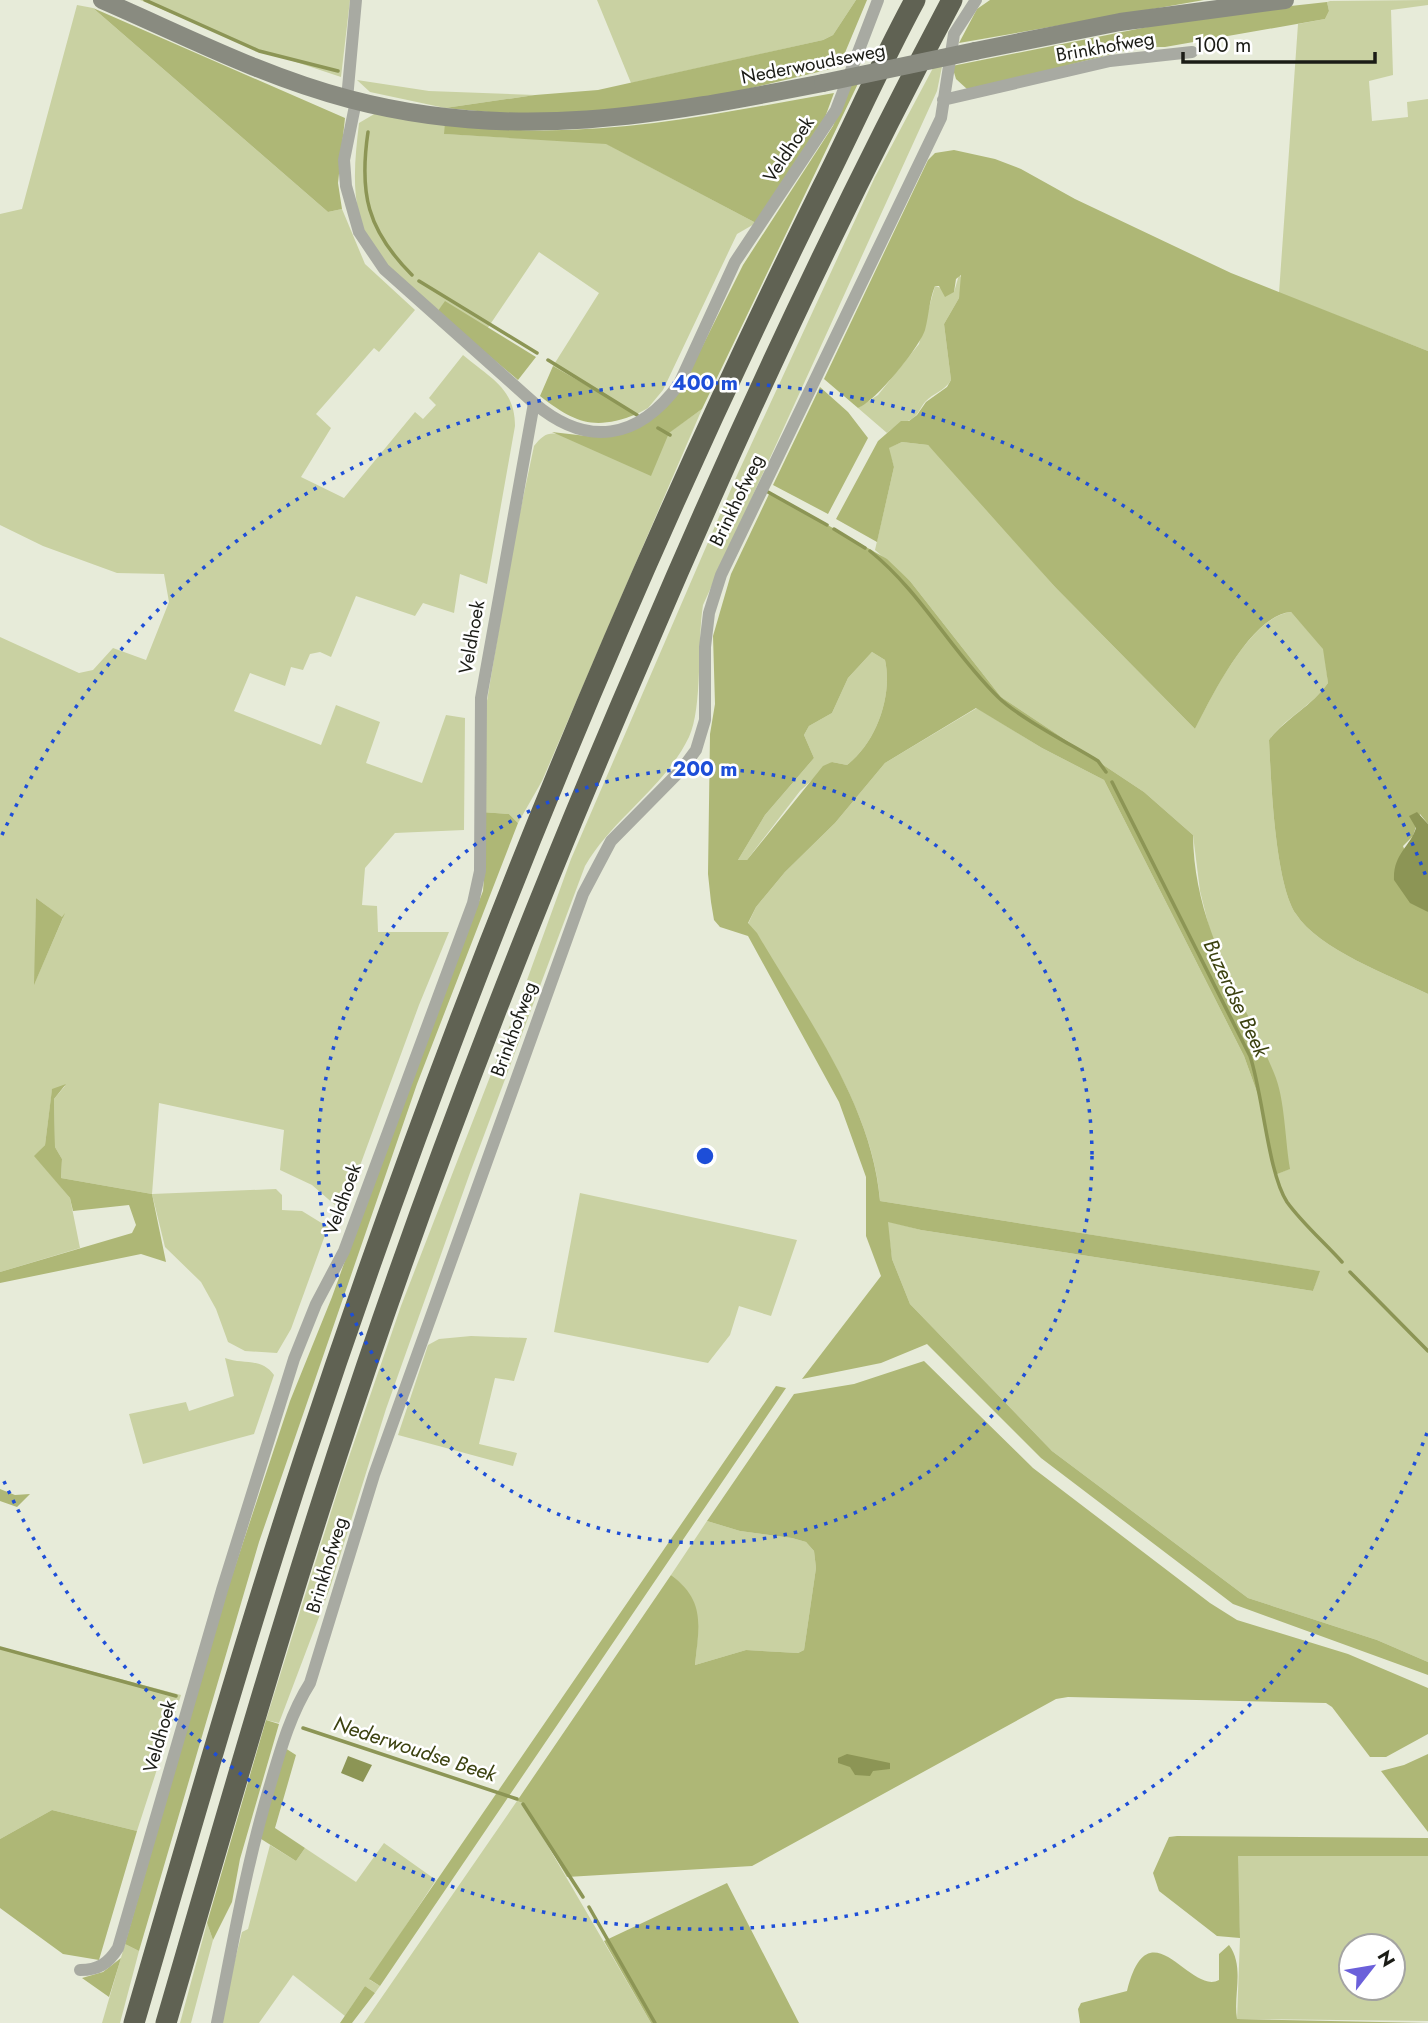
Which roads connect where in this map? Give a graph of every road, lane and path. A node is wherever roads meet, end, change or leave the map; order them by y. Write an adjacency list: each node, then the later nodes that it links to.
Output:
1 (102, 0): 9 (street, Nederwoudseweg)
2 (356, 0): 9 (street)
3 (878, 0): 11 (street, Veldhoek)
4 (915, 0): 13 (highway)
5 (952, 0): 14 (highway)
6 (976, 0): 10 (street, Brinkhofweg)
7 (1285, 0): 9 (street, Nederwoudseweg, bridge)
8 (1192, 52): 10 (street, Brinkhofweg)
9 (351, 100): 11 (street, Veldhoek)
10 (943, 100): 15 (street, Brinkhofweg)
11 (534, 402): 12 (street, Veldhoek)
12 (80, 1970)
13 (134, 2023)
14 (166, 2023)
15 (217, 2023)

